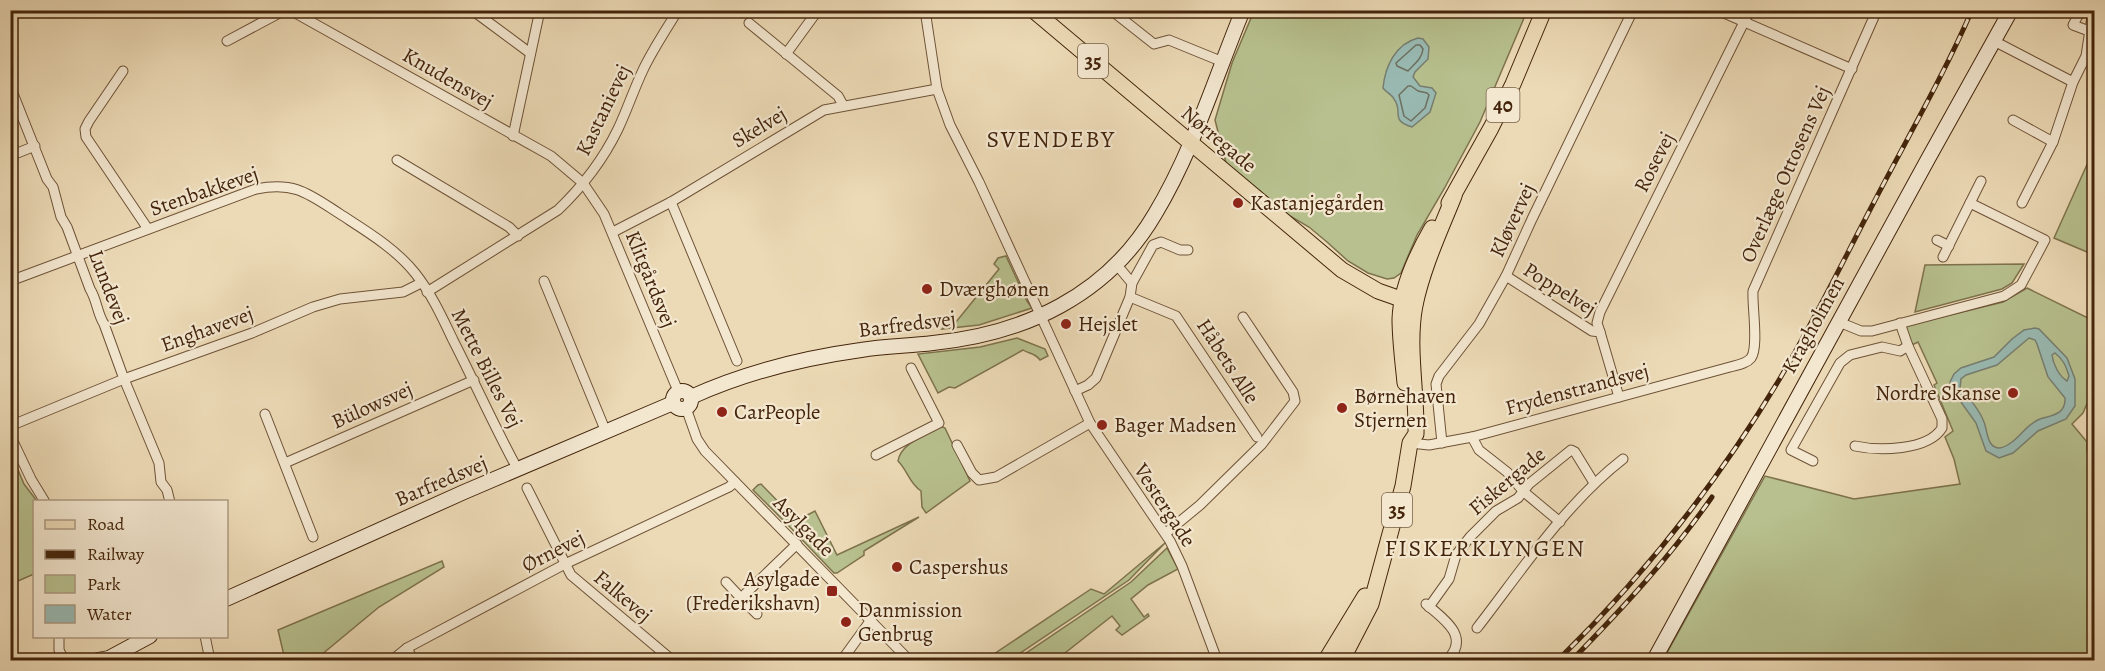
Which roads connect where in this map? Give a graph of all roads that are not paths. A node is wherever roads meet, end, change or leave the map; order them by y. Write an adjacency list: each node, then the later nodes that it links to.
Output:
1 (285, 10): 21 (street)
2 (290, 10): 33 (street, Knudensvej)
3 (472, 10): 23 (street)
4 (540, 10): 23 (street)
5 (678, 10): 40 (street, Kastanievej)
6 (818, 10): 24 (street)
7 (925, 10): 30 (street, Vestergade)
8 (1033, 10): 34 (main road, Nørregade / 35)
9 (1111, 10): 25 (street)
10 (1243, 10): 25 (street, Barfredsvej)
11 (1544, 10): 62 (main road, 40)
12 (1633, 10): 55 (street, Kløvervej)
13 (1717, 10): 18 (street)
14 (1750, 10): 18 (street, Rosevej)
15 (1878, 10): 26 (street, Overlæge Ottosens Vej)
16 (2011, 10): 22 (street, Kragholmen)
17 (2087, 12): 20 (street); 20 (street)
18 (1744, 22): 26 (street); 67 (street, Rosevej)
19 (749, 23): 24 (street)
20 (2089, 32): 28 (street)
21 (227, 41)
22 (1994, 41): 28 (street); 65 (street, Kragholmen)
23 (530, 53): 33 (street)
24 (786, 54): 31 (street)
25 (1223, 62): 34 (street, Barfredsvej)
26 (1852, 69): 69 (street, Overlæge Ottosens Vej)
27 (123, 71): 46 (street)
28 (2073, 82): 35 (street)
29 (10, 86): 36 (street, Lundevej)
30 (937, 89): 31 (street, Skelvej); 63 (street, Vestergade)
31 (843, 105): 43 (street, Skelvej)
32 (2013, 120): 35 (street)
33 (513, 136): 40 (street, Knudensvej)
34 (1190, 142): 54 (street, Barfredsvej); 62 (main road, Nørregade / 35)
35 (2053, 142): 42 (street)
36 (35, 146): 37 (street); 52 (street, Lundevej)
37 (10, 156)
38 (397, 160): 48 (street)
39 (1981, 181): 44 (street)
40 (583, 183): 47 (street, Klitgårdsvej); 48 (street, Kastanievej)
41 (2019, 183): 42 (street)
42 (2029, 188): 45 (street)
43 (671, 202): 47 (street, Skelvej); 70 (street)
44 (1970, 203): 50 (street); 66 (street)
45 (2022, 204)
46 (148, 229): 52 (street, Stenbakkevej); 58 (street, Stenbakkevej)
47 (613, 232): 76 (street, Klitgårdsvej)
48 (518, 236): 60 (street, Kastanievej)
49 (1938, 240): 50 (street)
50 (1949, 246): 53 (street)
51 (1188, 250): 59 (street)
52 (77, 255): 57 (street, Stenbakkevej); 72 (street, Lundevej)
53 (1943, 257)
54 (1116, 264): 59 (street); 63 (street, Barfredsvej)
55 (1506, 276): 67 (street, Poppelvej); 84 (street, Kløvervej)
56 (544, 280): 80 (street)
57 (10, 281)
58 (421, 283): 60 (street, Mette Billes Vej); 72 (street, Enghavevej)
59 (1132, 283): 61 (street)
60 (427, 292): 73 (street, Mette Billes Vej)
61 (1130, 297): 74 (street); 82 (street, Håbets Alle)
62 (1409, 302): 85 (main road, 35)
63 (1040, 317): 74 (street, Vestergade); 76 (street, Barfredsvej)
64 (1243, 317): 100 (street)
65 (1839, 322): 66 (street); 127 (street, Kragholmen)
66 (1900, 323): 68 (street)
67 (1600, 332): 75 (street, Poppelvej)
68 (1908, 346): 87 (street); 90 (street)
69 (1751, 358): 75 (street, Frydenstrandsvej)
70 (737, 361)
71 (911, 368): 88 (street)
72 (124, 380): 79 (street, Enghavevej); 98 (street, Lundevej)
73 (474, 380): 91 (street, Bülowsvej); 92 (street, Mette Billes Vej)
74 (1075, 391): 78 (street, Vestergade)
75 (1618, 397): 83 (street, Frydenstrandsvej)
76 (682, 400): 80 (street, Barfredsvej); 93 (street, Asylgade)
77 (264, 414): 91 (street)
78 (1090, 423): 86 (street); 100 (street, Vestergade)
79 (10, 426)
80 (606, 432): 92 (street, Barfredsvej)
81 (10, 435): 97 (street)
82 (1257, 437)
83 (1472, 437): 84 (street, Frydenstrandsvej); 96 (street)
84 (1442, 442): 85 (street, Frydenstrandsvej)
85 (1410, 443): 107 (main road, 35)
86 (957, 445)
87 (1854, 446)
88 (876, 455)
89 (1623, 459): 94 (street)
90 (1813, 461)
91 (285, 463): 101 (street)
92 (518, 470): 105 (street, Barfredsvej)
93 (735, 482): 102 (street, Asylgade); 103 (street, Ørnevej)
94 (1594, 483): 96 (street, Fiskergade); 99 (street)
95 (527, 488): 103 (street, Falkevej)
96 (1524, 492): 99 (street); 126 (street, Fiskergade)
97 (44, 500)
98 (170, 500)
99 (1560, 522): 110 (street)
100 (1166, 533): 123 (street, Vestergade)
101 (313, 537)
102 (797, 544): 106 (street); 109 (street, Asylgade)
103 (565, 564): 114 (street, Ørnevej); 120 (street, Falkevej)
104 (726, 582): 106 (street)
105 (228, 598)
106 (741, 598): 108 (street)
107 (1367, 602): 124 (main road, 35); 125 (main road, 35)
108 (757, 614)
109 (871, 620): 121 (street); 122 (street, Asylgade)
110 (1477, 628)
111 (59, 638): 115 (street)
112 (146, 638): 116 (street)
113 (205, 638): 117 (street)
114 (407, 648): 118 (street, Ørnevej); 119 (street)
115 (64, 660)
116 (104, 660)
117 (210, 660)
118 (392, 660)
119 (413, 660)
120 (672, 660)
121 (842, 660)
122 (909, 660)
123 (1217, 660)
124 (1326, 660)
125 (1342, 660)
126 (1447, 660)
127 (1654, 660)

